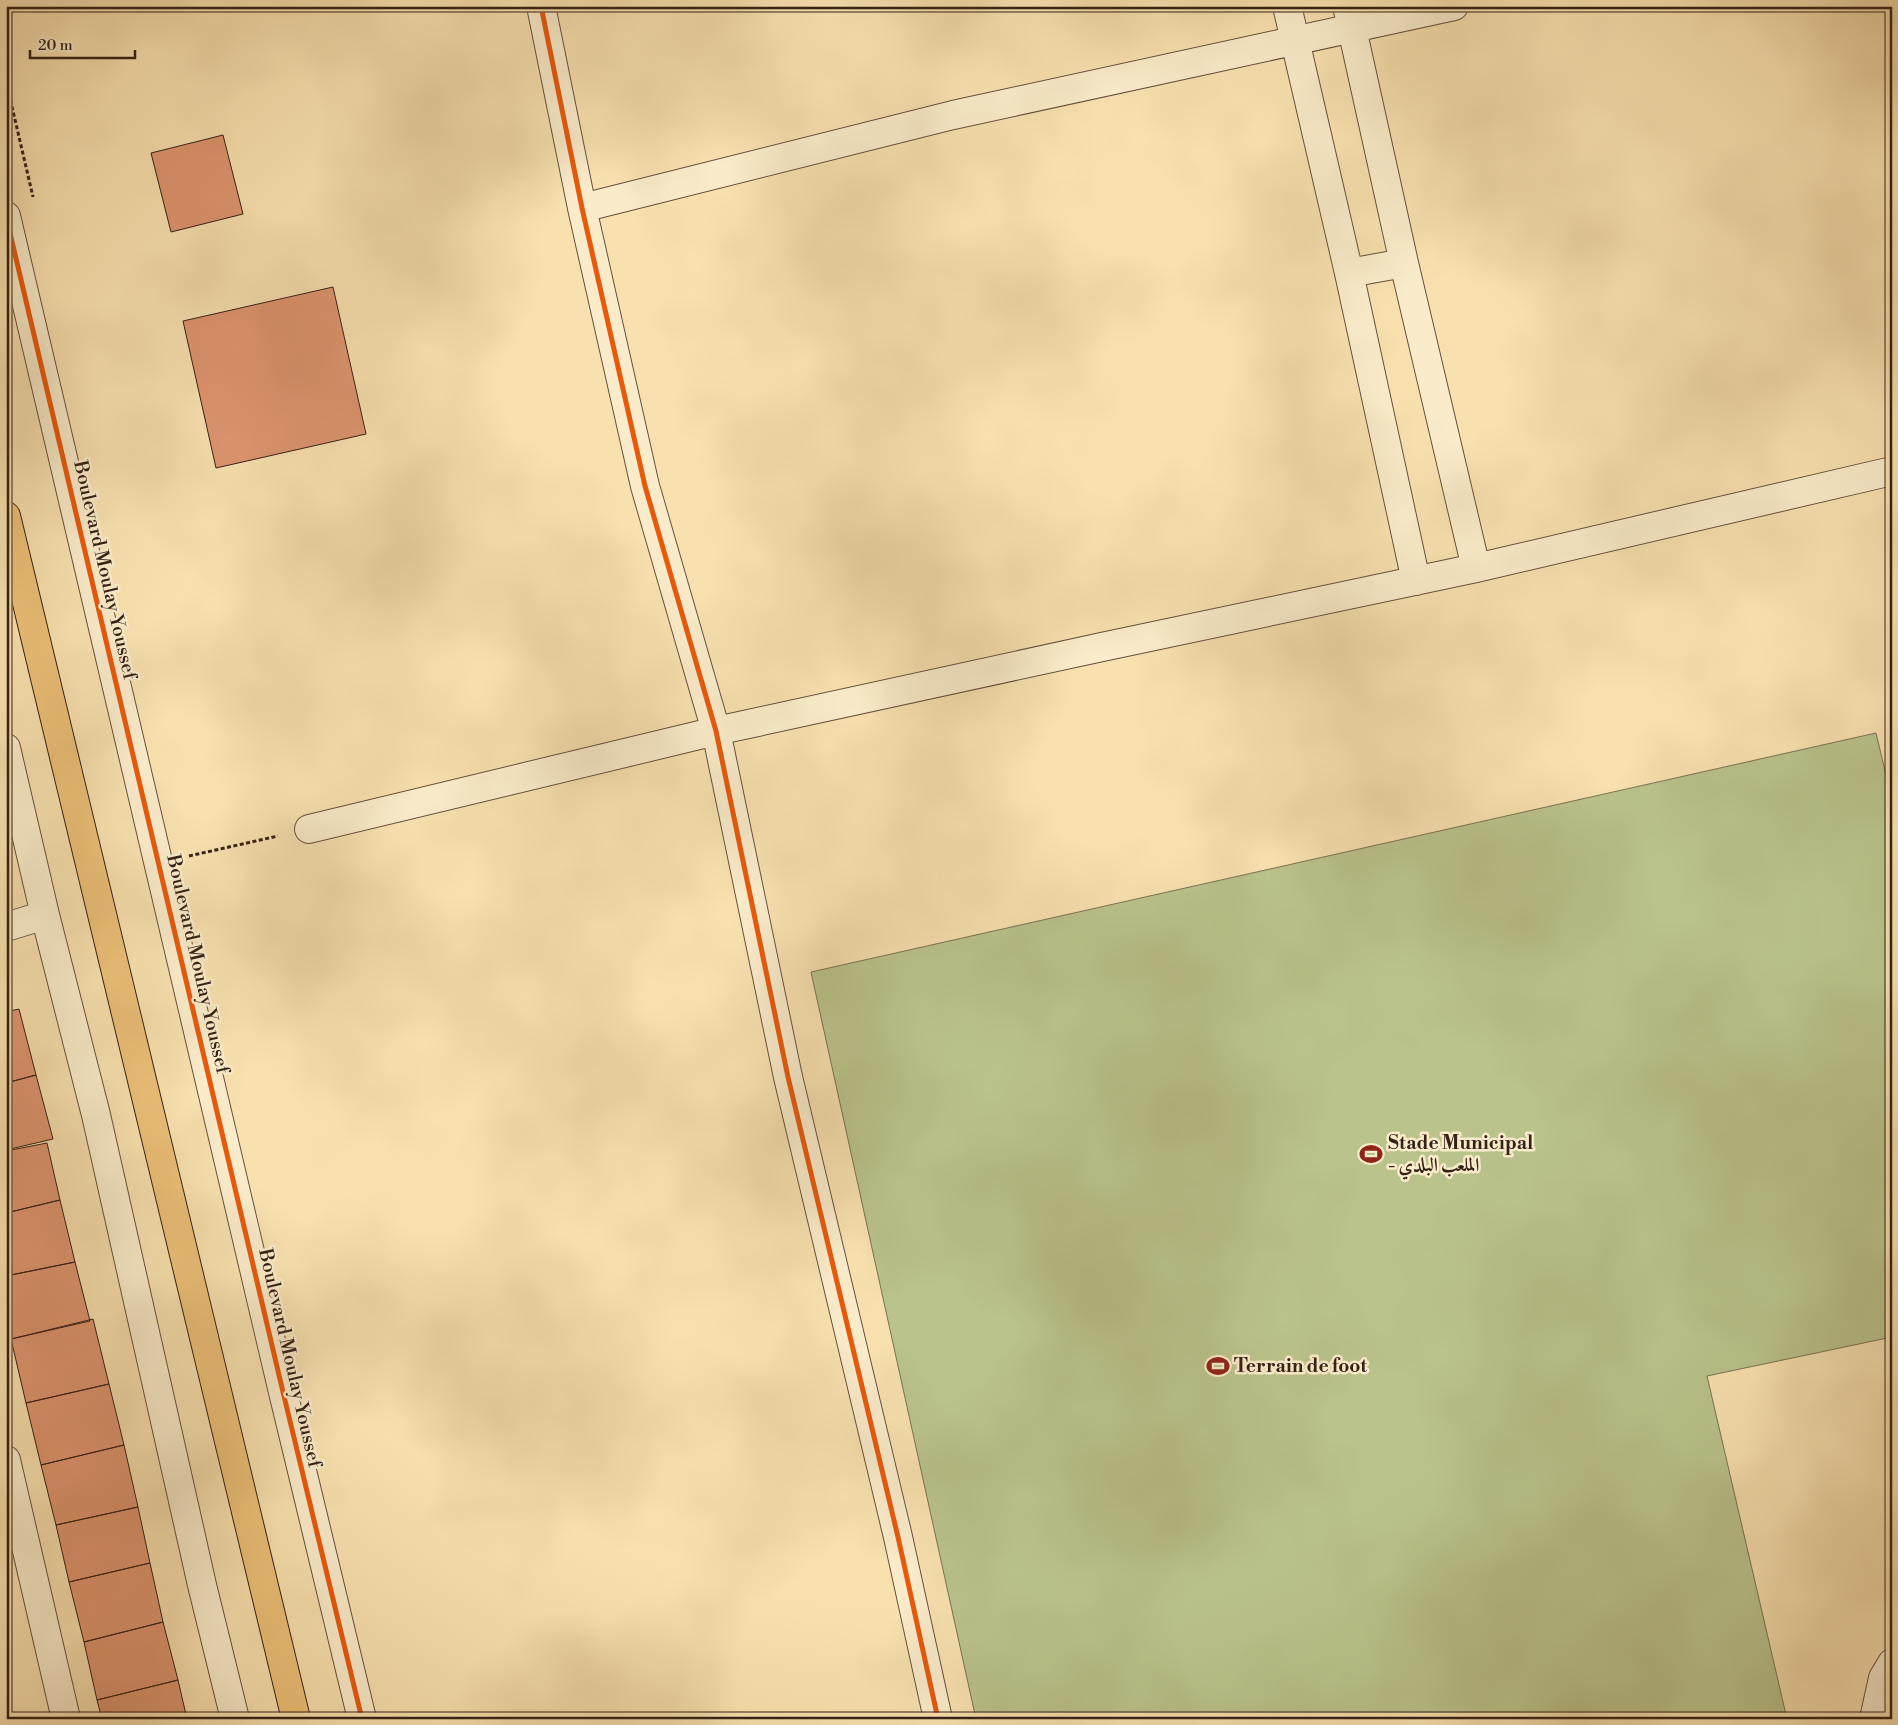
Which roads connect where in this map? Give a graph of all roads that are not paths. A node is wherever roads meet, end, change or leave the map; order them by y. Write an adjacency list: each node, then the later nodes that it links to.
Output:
1 (541, 6): 6 (street)
2 (1287, 6): 5 (street)
3 (1454, 6): 4 (street)
4 (1349, 17): 5 (street); 8 (street)
5 (1294, 40): 6 (street); 9 (street)
6 (582, 208): 14 (street)
7 (6, 216): 24 (street, Boulevard Moulay Youssef)
8 (1404, 262): 9 (street); 12 (street)
9 (1349, 273): 13 (street)
10 (1892, 471): 12 (street)
11 (6, 516): 23 (main road)
12 (1476, 568): 13 (street)
13 (1416, 581): 14 (street)
14 (716, 731): 16 (street); 25 (street)
15 (6, 748): 17 (street)
16 (309, 829)
17 (45, 915): 18 (street); 22 (street)
18 (6, 927)
19 (6, 1460): 21 (street)
20 (1892, 1663): 26 (street)
21 (66, 1719)
22 (235, 1719)
23 (296, 1719)
24 (362, 1719)
25 (938, 1719)
26 (1874, 1719)

